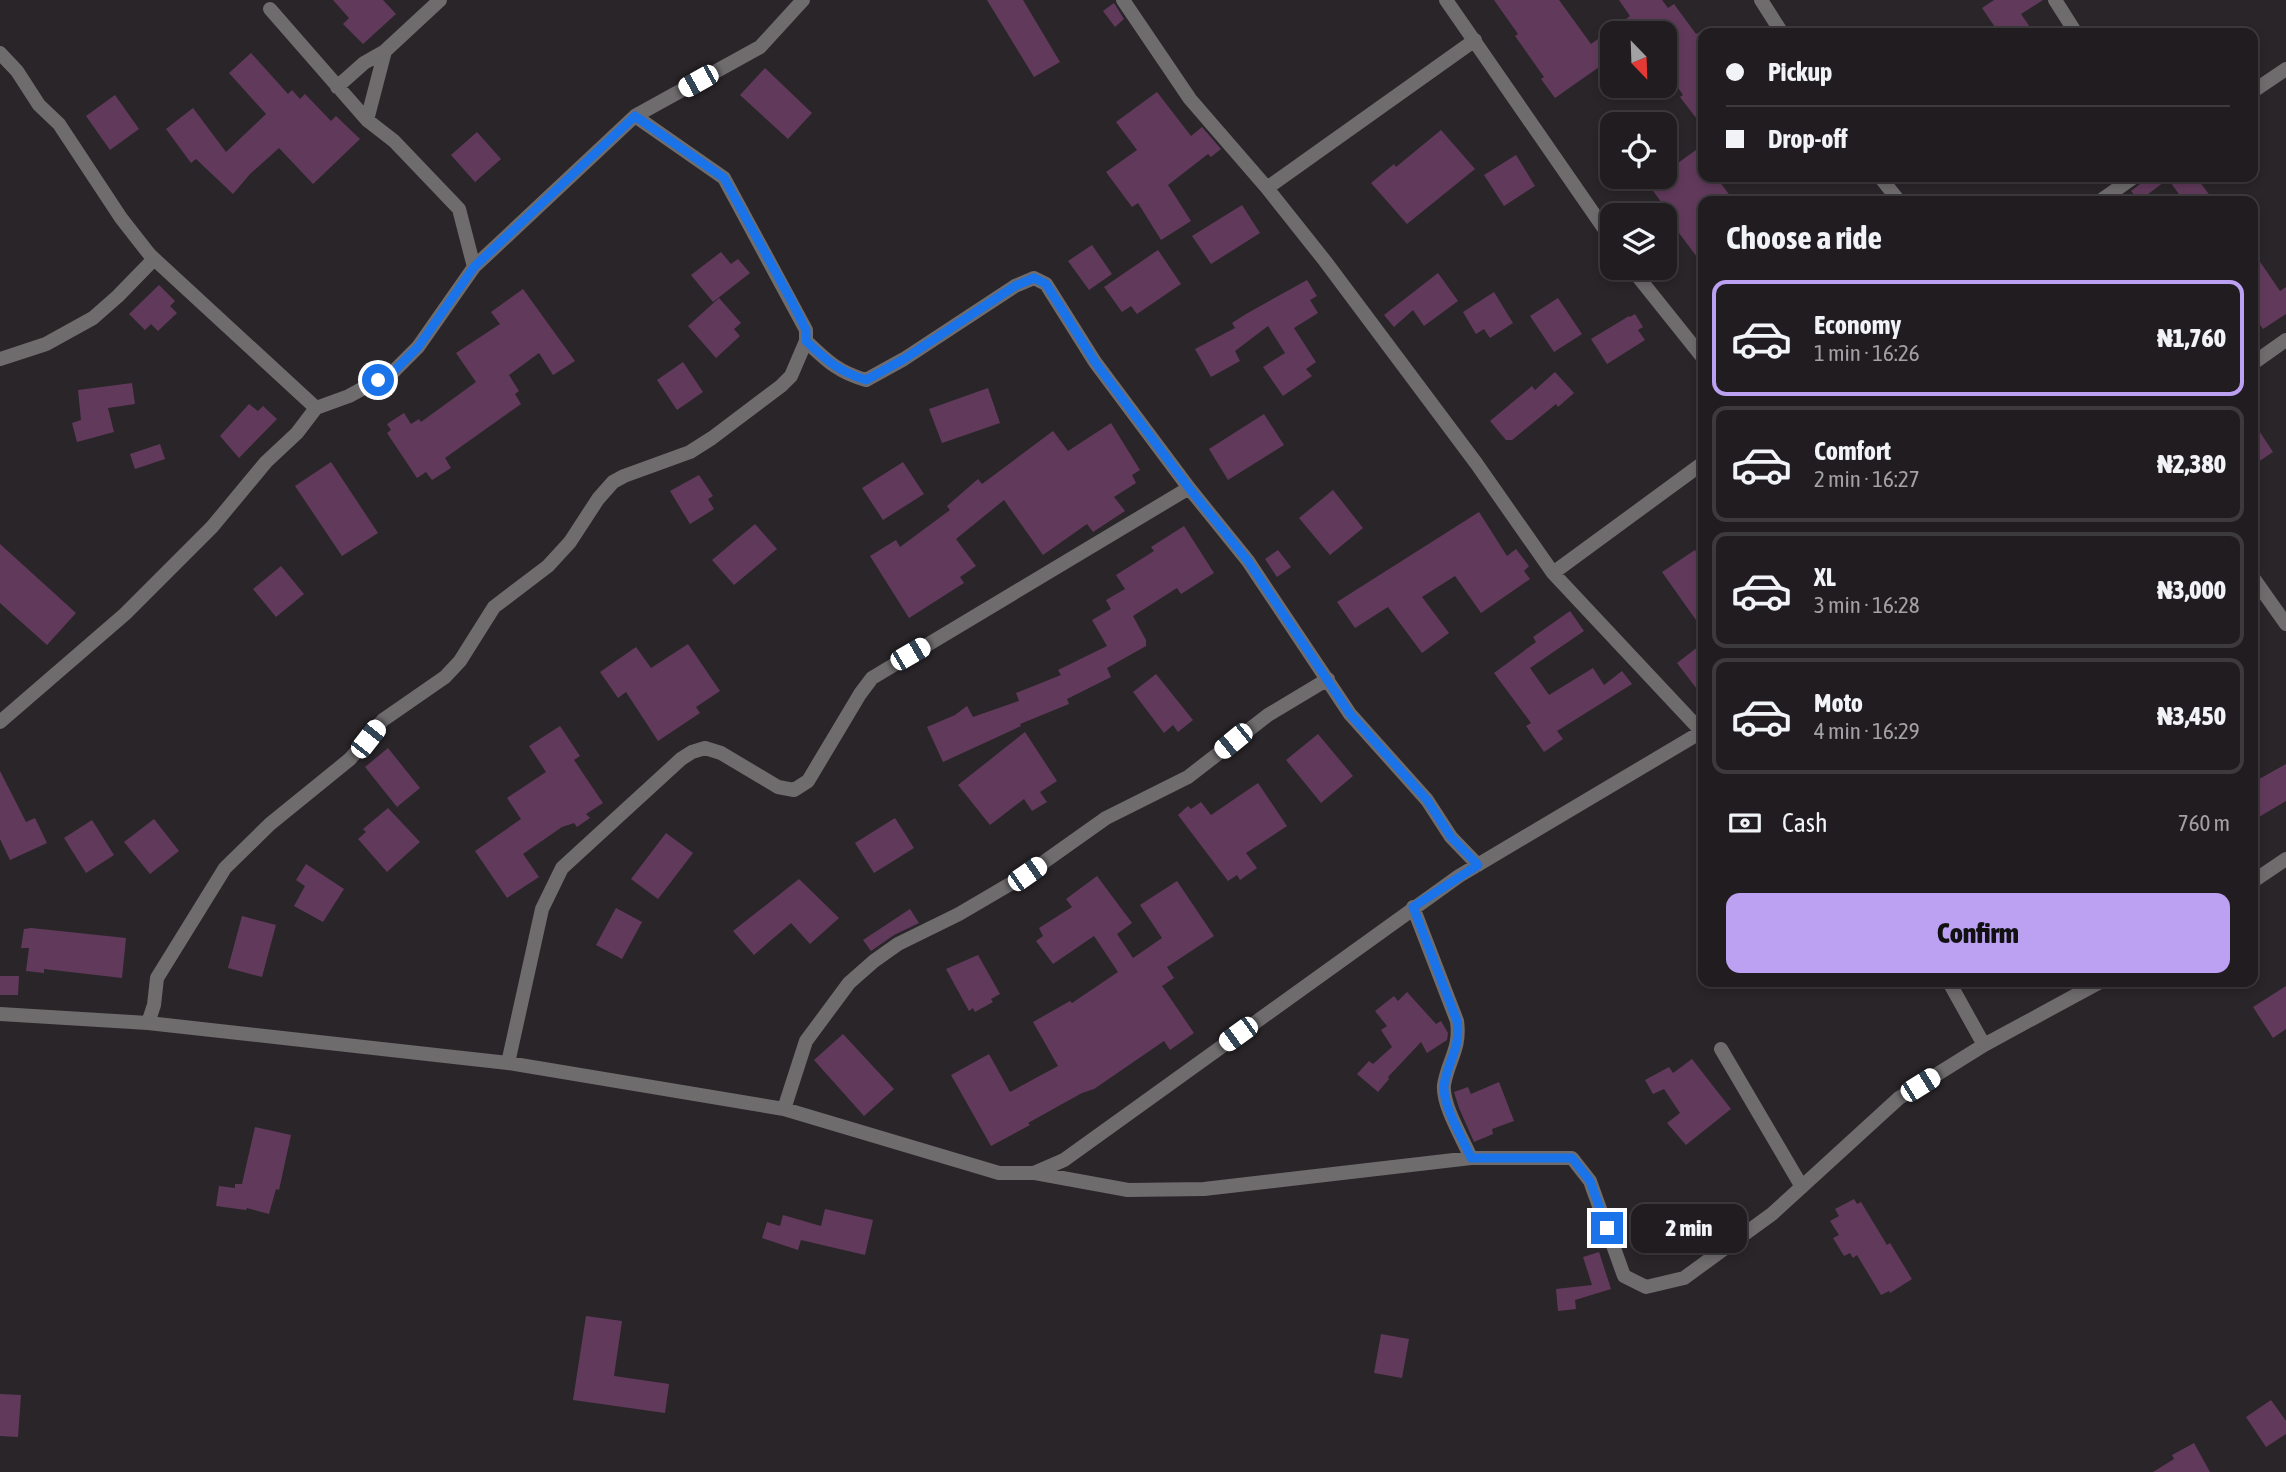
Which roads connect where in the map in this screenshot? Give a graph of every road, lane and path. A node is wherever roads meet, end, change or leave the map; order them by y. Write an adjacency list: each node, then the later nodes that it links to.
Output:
1 (440, 0): 11 (street)
2 (803, 0): 16 (street)
3 (1123, 0): 20 (street)
4 (1446, 0): 10 (street)
5 (1761, 0): 8 (street)
6 (2055, 0): 9 (street)
7 (270, 9): 14 (street)
8 (1779, 28)
9 (2073, 28)
10 (1475, 40): 20 (street); 23 (street)
11 (385, 51): 14 (street); 17 (street)
12 (0, 53): 24 (street)
13 (2286, 69): 15 (street)
14 (337, 87): 17 (street)
15 (2258, 88)
16 (635, 116): 25 (street); 28 (street)
17 (367, 120): 25 (street)
18 (1884, 182): 21 (street)
19 (2127, 182): 22 (street)
20 (1267, 188): 35 (street)
21 (1895, 196)
22 (2107, 196)
23 (1600, 222)
24 (154, 259): 30 (street); 32 (street)
25 (474, 267): 32 (street)
26 (1641, 280): 29 (street)
27 (2286, 340): 31 (street)
28 (806, 341): 34 (street); 49 (street)
29 (1698, 352)
30 (0, 359)
31 (2258, 360)
32 (316, 408): 39 (street)
33 (1698, 467): 35 (street)
34 (1189, 488): 38 (street); 52 (street)
35 (1553, 573): 40 (street)
36 (2258, 584): 37 (street)
37 (2286, 624)
38 (1328, 679): 43 (street); 53 (street)
39 (0, 722)
40 (1698, 728)
41 (1698, 734): 43 (street)
42 (2286, 859): 44 (street)
43 (1478, 865): 45 (street)
44 (2258, 878)
45 (1413, 907): 54 (street); 55 (street)
46 (1952, 987): 50 (street)
47 (2091, 987): 50 (street)
48 (0, 1014): 49 (street)
49 (148, 1023): 52 (street)
50 (1984, 1045): 56 (street)
51 (1721, 1049): 56 (street)
52 (508, 1063): 53 (street)
53 (784, 1108): 55 (street)
54 (1471, 1158): 55 (street); 56 (street)
55 (1034, 1173)
56 (1802, 1187)

